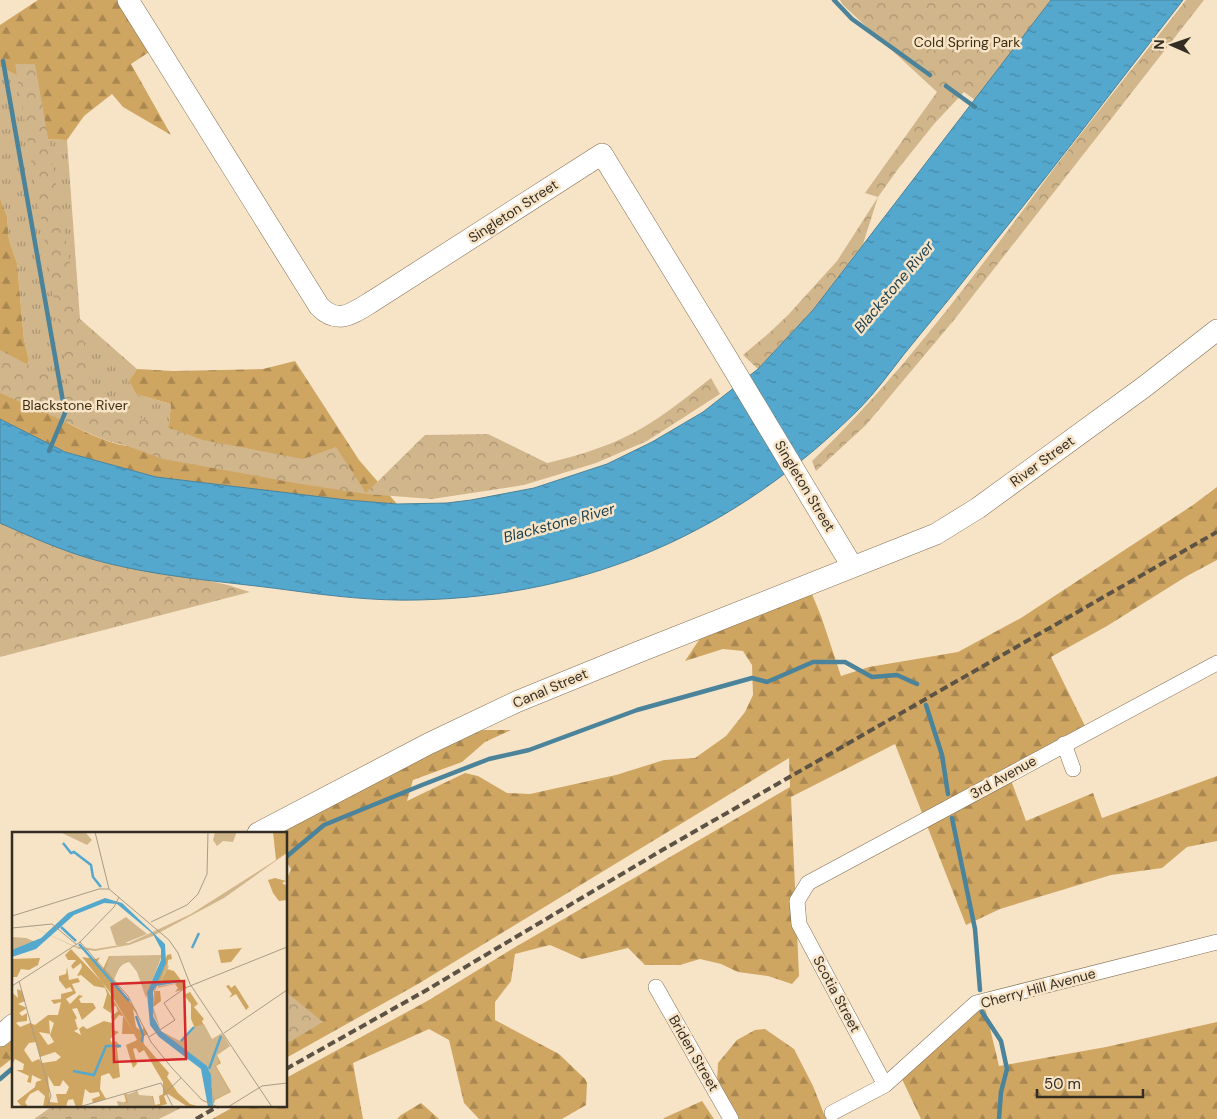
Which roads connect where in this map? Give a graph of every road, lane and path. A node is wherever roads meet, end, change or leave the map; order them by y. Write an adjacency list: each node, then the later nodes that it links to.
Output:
1 (128, 0): 3 (street, Singleton Street)
2 (1217, 330): 3 (street, River Street)
3 (852, 566): 7 (street, Canal Street)
4 (1217, 663): 5 (street, 3rd Avenue)
5 (1064, 744): 6 (street); 8 (street, 3rd Avenue)
6 (1073, 769)
7 (260, 832)
8 (796, 901): 13 (street, Scotia Street)
9 (1217, 942): 13 (street, Cherry Hill Avenue)
10 (656, 987): 15 (street, Briden Street)
11 (12, 1026): 12 (street)
12 (0, 1036)
13 (885, 1085): 14 (street, Cherry Hill Avenue)
14 (832, 1113)
15 (731, 1119)

